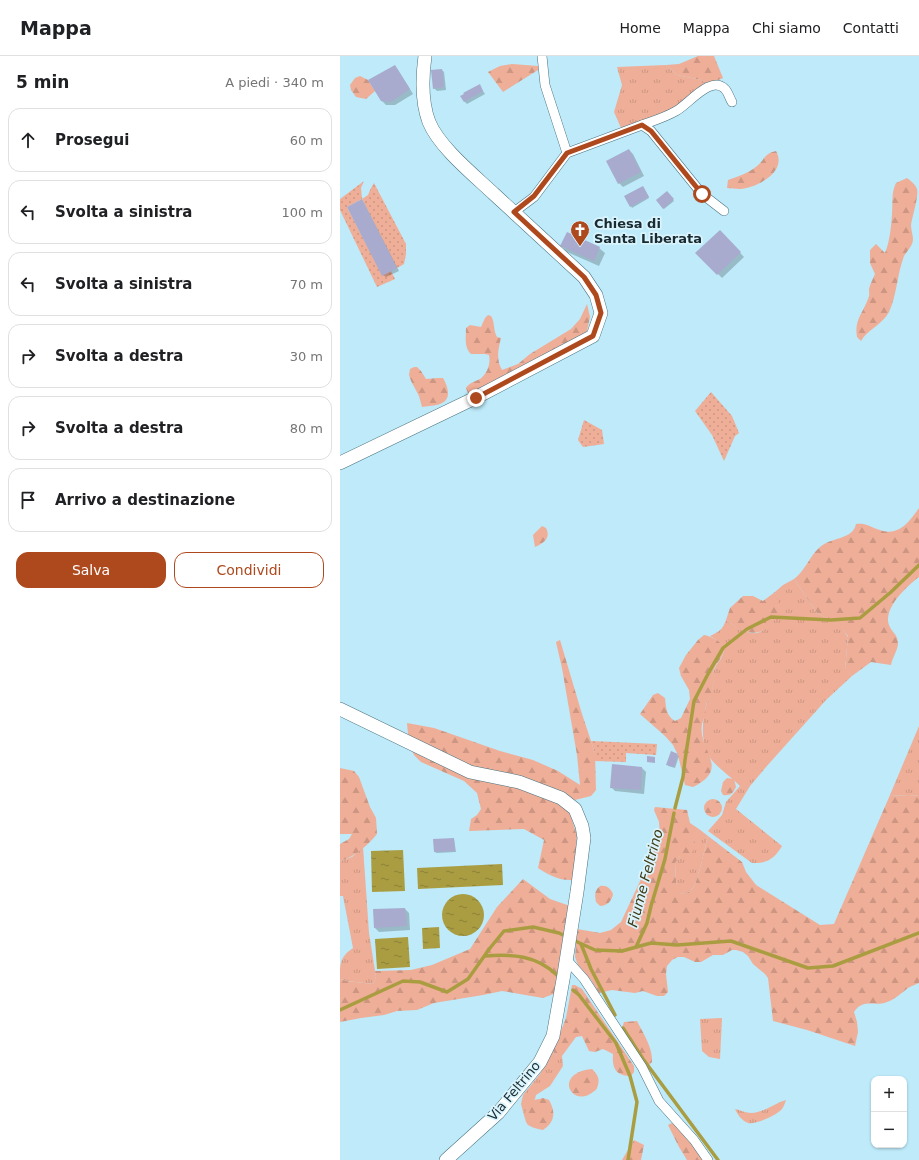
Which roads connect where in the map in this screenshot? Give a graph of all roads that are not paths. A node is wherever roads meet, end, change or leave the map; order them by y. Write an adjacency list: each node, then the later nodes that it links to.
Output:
1 (425, 56): 7 (street)
2 (542, 56): 5 (street)
3 (732, 102): 4 (street)
4 (642, 125): 5 (street); 6 (street)
5 (567, 153): 7 (street)
6 (724, 211)
7 (514, 212): 8 (street)
8 (340, 463)
9 (340, 709): 10 (street, Via Feltrino)
10 (567, 960): 11 (street, Via Feltrino); 12 (street)
11 (446, 1160)
12 (708, 1160)

